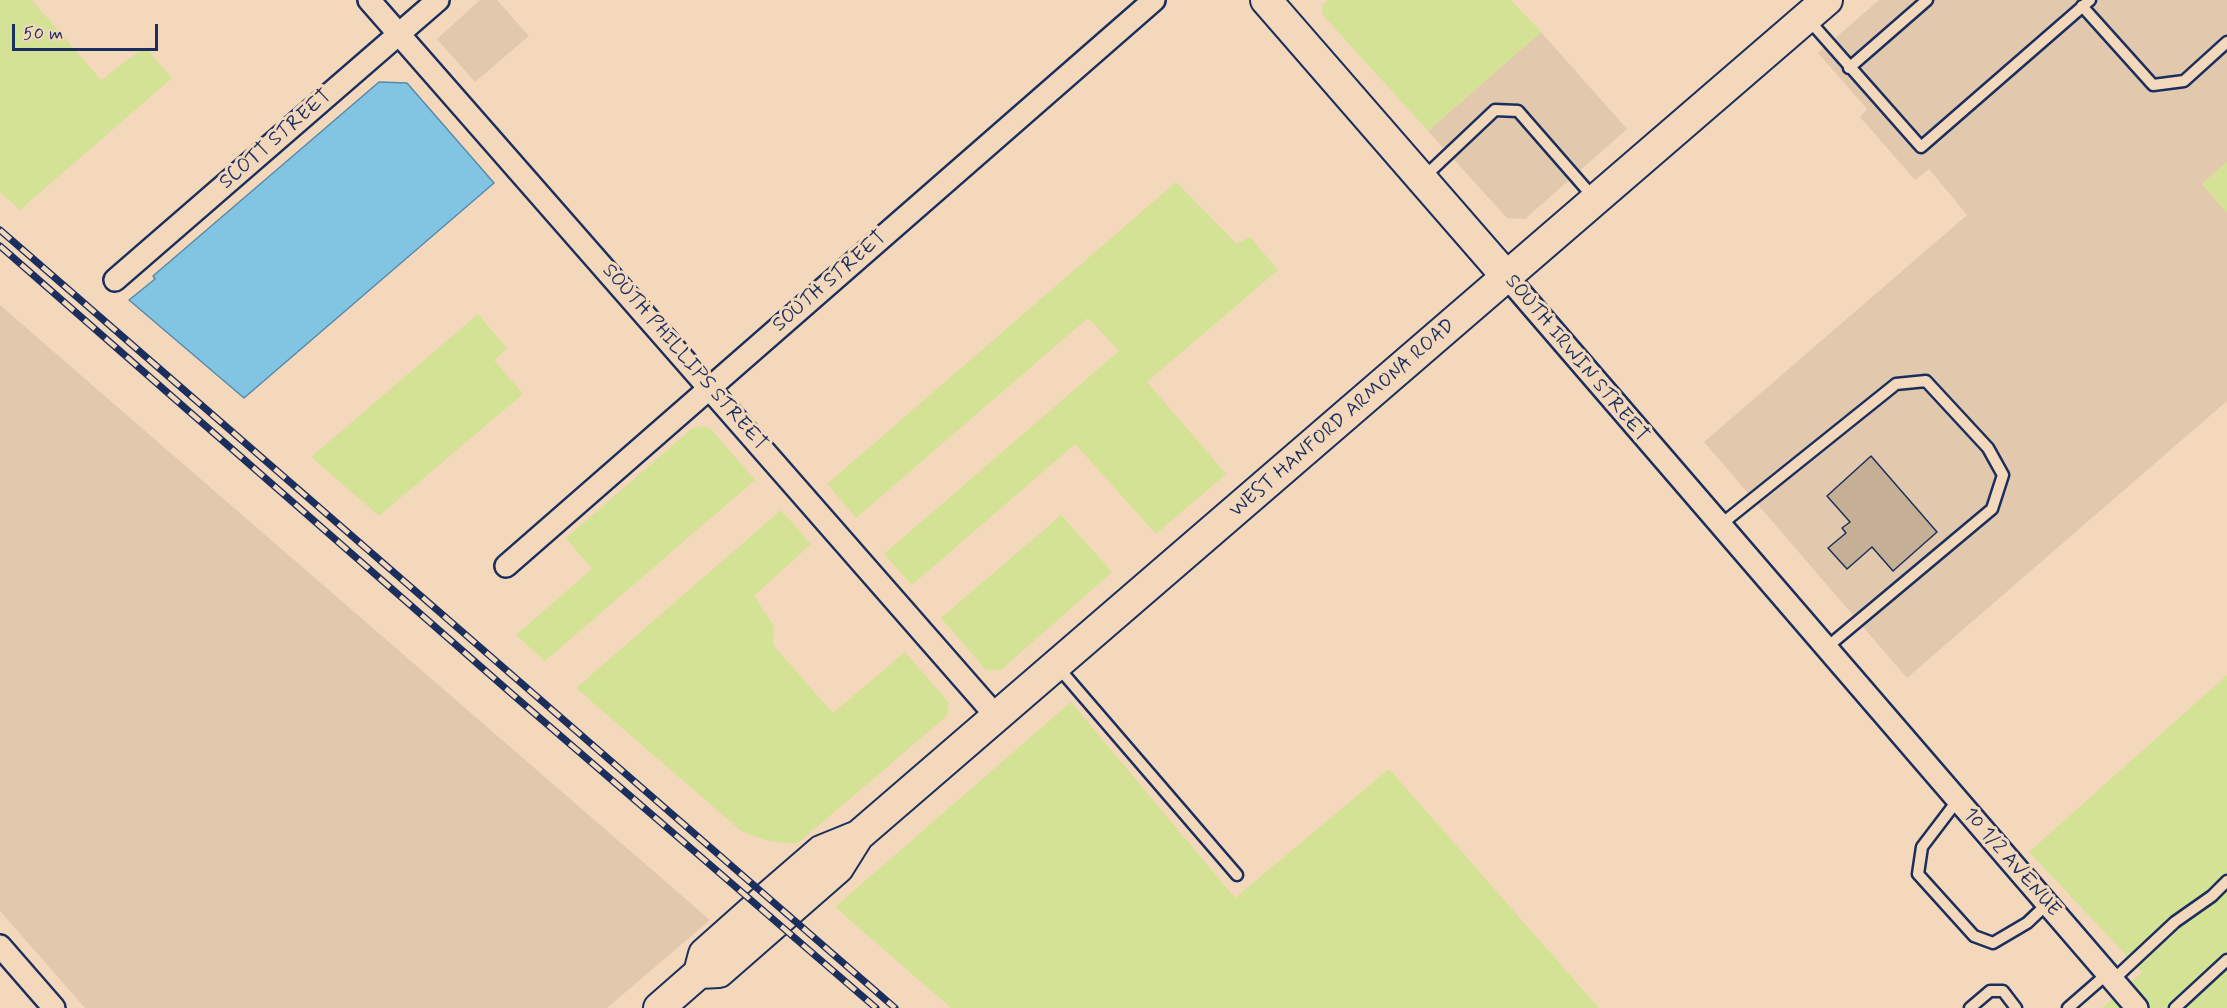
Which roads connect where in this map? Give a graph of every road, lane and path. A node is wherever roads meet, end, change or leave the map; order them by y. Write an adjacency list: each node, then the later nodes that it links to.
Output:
1 (369, 0): 8 (street, SOUTH PHILLIPS STREET)
2 (438, 0): 8 (street, SCOTT STREET)
3 (1154, 0): 15 (street, SOUTH STREET)
4 (1266, 0): 11 (main road, SOUTH IRWIN STREET)
5 (1927, 0): 10 (lane)
6 (2086, 3): 9 (lane); 10 (lane)
7 (1817, 9): 10 (lane); 12 (main road, WEST HANFORD ARMONA ROAD)
8 (398, 35): 14 (street, SCOTT STREET); 15 (street, SOUTH PHILLIPS STREET)
9 (2227, 42)
10 (1849, 68)
11 (1422, 179): 12 (lane); 13 (main road, SOUTH IRWIN STREET)
12 (1596, 200): 13 (main road, WEST HANFORD ARMONA ROAD)
13 (1507, 277): 16 (street, SOUTH IRWIN STREET); 19 (main road, WEST HANFORD ARMONA ROAD)
14 (115, 280)
15 (710, 387): 17 (street, SOUTH STREET); 20 (street, SOUTH PHILLIPS STREET)
16 (1719, 526): 18 (street, SOUTH IRWIN STREET); 18 (lane)
17 (506, 566)
18 (1826, 648): 21 (street, SOUTH IRWIN STREET)
19 (1057, 666): 20 (main road, WEST HANFORD ARMONA ROAD); 23 (lane)
20 (997, 717): 30 (main road, WEST HANFORD ARMONA ROAD)
21 (1886, 717): 22 (street, 10 1/2 AVENUE)
22 (1958, 801): 25 (street, 10 1/2 AVENUE); 25 (lane)
23 (1237, 875)
24 (2227, 881): 28 (lane)
25 (2047, 904): 28 (street, 10 1/2 AVENUE)
26 (1, 950): 29 (street)
27 (2227, 960): 35 (lane)
28 (2110, 977): 33 (lane); 34 (street, 10 1/2 AVENUE)
29 (54, 1008)
30 (659, 1008)
31 (1970, 1008): 32 (lane)
32 (2016, 1008)
33 (2068, 1008)
34 (2137, 1008)
35 (2175, 1008)

